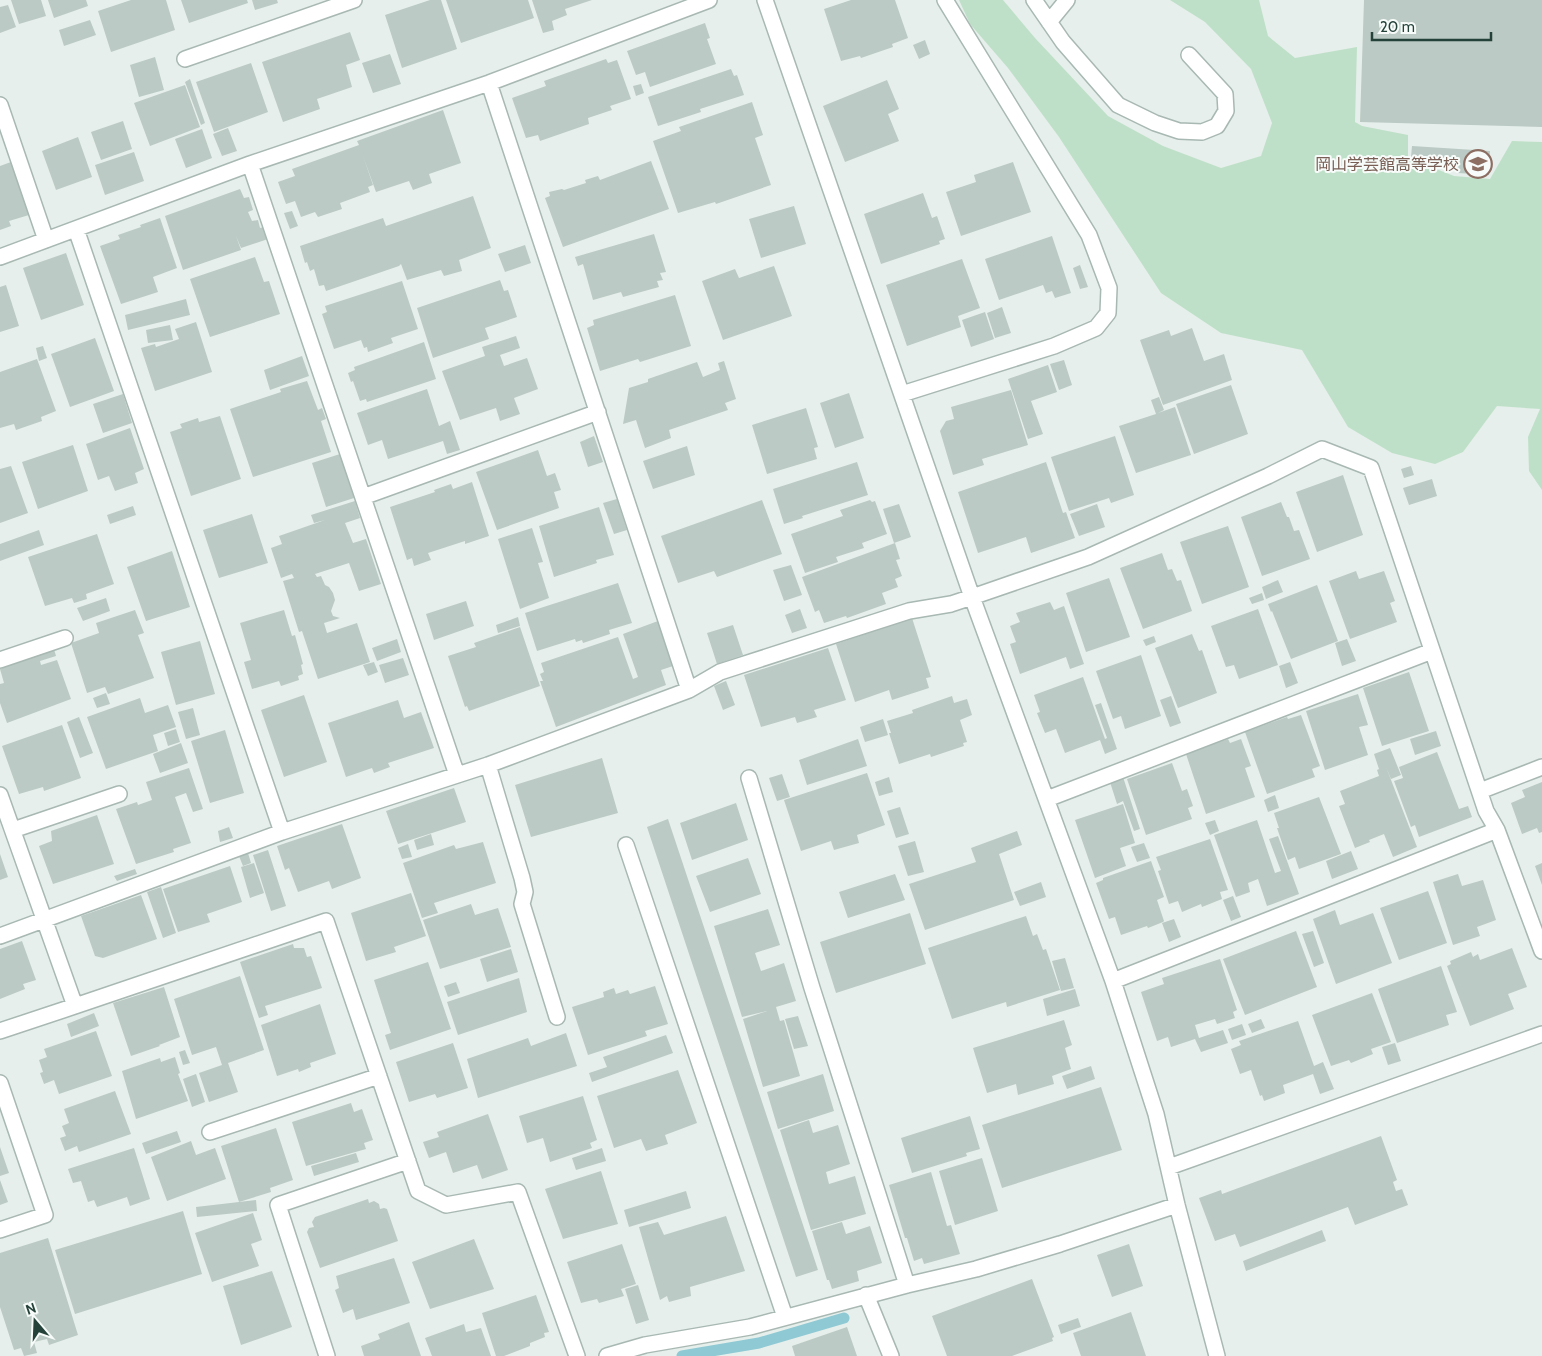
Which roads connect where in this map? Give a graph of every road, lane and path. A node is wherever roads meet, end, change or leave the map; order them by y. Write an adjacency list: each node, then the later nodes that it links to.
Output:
1 (354, 0): 9 (street)
2 (709, 0): 10 (street)
3 (765, 0): 16 (street)
4 (945, 0): 16 (street)
5 (1034, 0): 7 (street)
6 (1067, 0): 7 (street)
7 (1049, 22): 8 (street)
8 (1189, 55)
9 (185, 59)
10 (489, 82): 12 (street); 17 (street)
11 (0, 105): 14 (street)
12 (250, 164): 13 (street); 18 (street)
13 (76, 229): 14 (street); 34 (street)
14 (46, 240): 15 (street)
15 (0, 257)
16 (902, 394): 19 (street)
17 (598, 412): 18 (street); 23 (street)
18 (363, 497): 26 (street)
19 (972, 598): 21 (street); 23 (street); 31 (street)
20 (65, 638): 22 (street)
21 (1432, 651): 28 (street); 31 (street)
22 (0, 660)
23 (689, 690): 24 (street)
24 (488, 765): 26 (street); 41 (street)
25 (1542, 767): 28 (street)
26 (457, 775): 34 (street)
27 (749, 778): 51 (street)
28 (1480, 791): 33 (street)
29 (119, 794): 32 (street)
30 (0, 795): 32 (street)
31 (1047, 799): 39 (street)
32 (13, 830): 36 (street)
33 (1497, 830): 38 (street); 39 (street)
34 (282, 832): 36 (street)
35 (626, 845): 53 (street)
36 (44, 919): 37 (street); 40 (street)
37 (0, 936)
38 (1542, 952)
39 (1113, 981): 48 (street)
40 (75, 1006): 42 (street); 44 (street)
41 (557, 1017)
42 (0, 1031)
43 (1542, 1034): 48 (street)
44 (379, 1076): 46 (street); 47 (street)
45 (0, 1083): 50 (street)
46 (210, 1132)
47 (408, 1161): 55 (street); 56 (street)
48 (1169, 1167): 49 (street)
49 (1177, 1205): 51 (street); 59 (street)
50 (0, 1230)
51 (907, 1285): 52 (street)
52 (866, 1295): 53 (street); 58 (street)
53 (785, 1317): 54 (street)
54 (647, 1351): 57 (street)
55 (327, 1356)
56 (577, 1356)
57 (607, 1356)
58 (891, 1356)
59 (1217, 1356)

